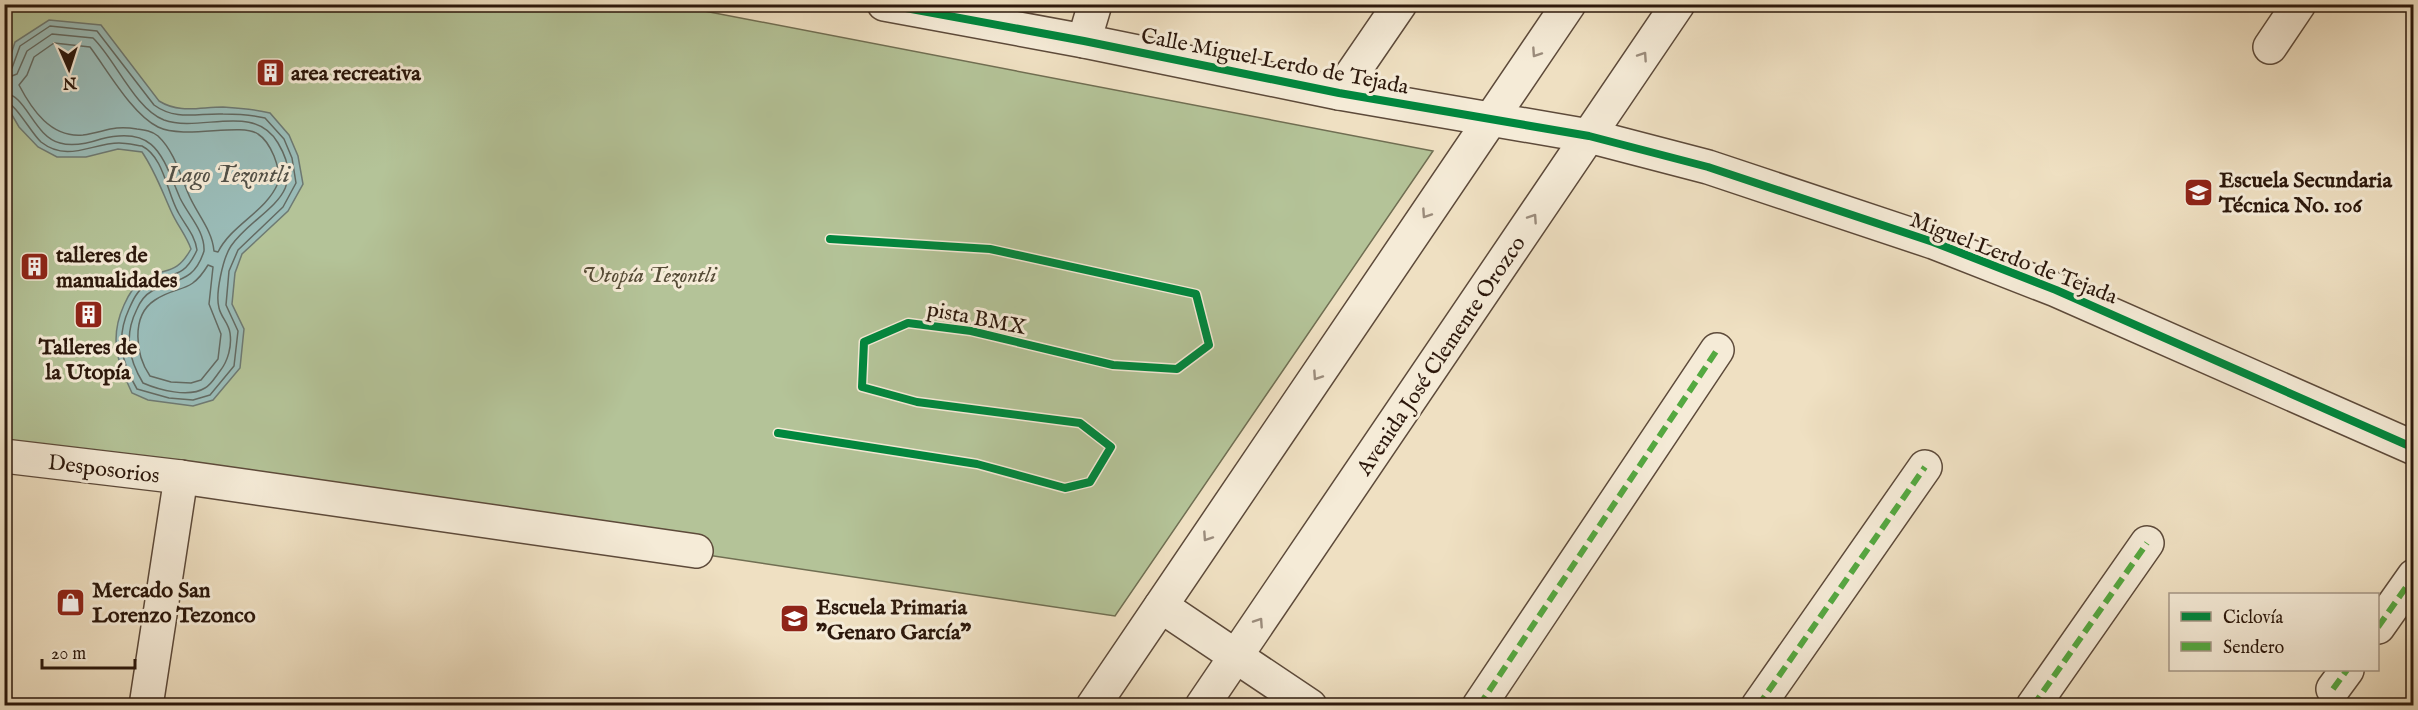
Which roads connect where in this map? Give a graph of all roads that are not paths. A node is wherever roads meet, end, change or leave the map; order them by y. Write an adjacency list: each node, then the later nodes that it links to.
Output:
1 (884, 4): 7 (street, Calle Miguel Lerdo de Tejada)
2 (1095, 4): 8 (street)
3 (1400, 4): 10 (street)
4 (1569, 4): 11 (street, one-way to 11)
5 (1678, 4): 12 (street, Avenida José Clemente Orozco, one-way to 5)
6 (2299, 4): 9 (street)
7 (929, 9): 8 (street, Calle Miguel Lerdo de Tejada)
8 (1084, 41): 10 (street, Calle Miguel Lerdo de Tejada)
9 (2270, 47)
10 (1339, 93): 11 (street, Calle Miguel Lerdo de Tejada)
11 (1491, 120): 12 (street, Calle Miguel Lerdo de Tejada); 21 (street, one-way to 21)
12 (1589, 136): 14 (street, Miguel Lerdo de Tejada); 23 (street, Avenida José Clemente Orozco, one-way to 12)
13 (1717, 350): 28 (street)
14 (2414, 448)
15 (4, 456): 17 (street, Desposorios)
16 (1925, 467): 29 (street)
17 (192, 479): 19 (street, Desposorios); 24 (street)
18 (2147, 543): 30 (street)
19 (696, 551)
20 (2414, 576): 22 (street)
21 (1161, 606): 23 (street); 25 (street)
22 (2379, 626)
23 (1237, 655): 26 (street, Avenida José Clemente Orozco); 27 (street)
24 (146, 705)
25 (1093, 705)
26 (1202, 705)
27 (1310, 705)
28 (1479, 705)
29 (1758, 705)
30 (2033, 705)

